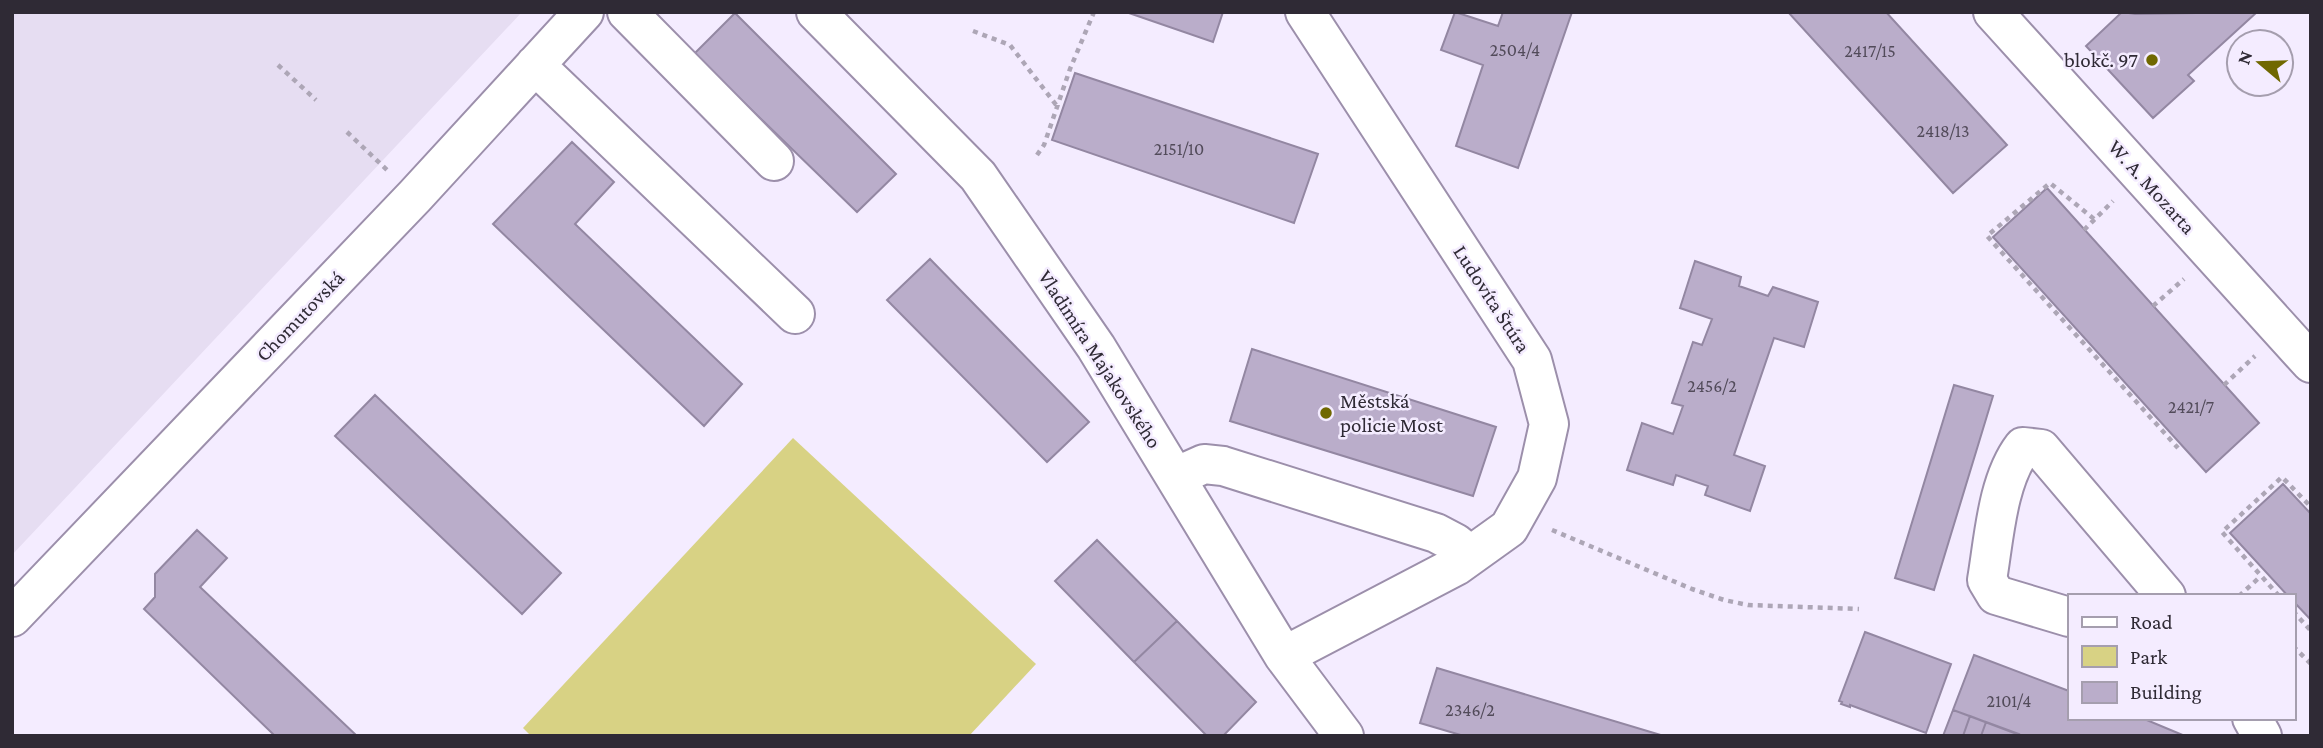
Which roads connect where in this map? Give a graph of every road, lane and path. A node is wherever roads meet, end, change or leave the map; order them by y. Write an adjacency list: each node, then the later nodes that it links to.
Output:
1 (584, 12): 9 (street, Chomutovská)
2 (627, 12): 14 (street)
3 (816, 12): 26 (street, Vladimíra Majakovského)
4 (1094, 12): 11 (path)
5 (1305, 12): 29 (street, Ludovíta Štúra)
6 (1993, 12): 23 (street, W. A. Mozarta)
7 (973, 31): 11 (path)
8 (278, 65): 10 (path)
9 (535, 65): 21 (street); 36 (street, Chomutovská)
10 (316, 100)
11 (1058, 106): 13 (path)
12 (347, 132): 15 (path)
13 (1037, 155)
14 (775, 161)
15 (389, 172)
16 (2120, 194): 17 (path)
17 (2094, 219): 18 (path); 25 (path)
18 (2084, 230)
19 (2191, 272): 20 (path)
20 (2153, 306)
21 (795, 314)
22 (2262, 349): 24 (path)
23 (2311, 363)
24 (2224, 385)
25 (2178, 448)
26 (1175, 477): 29 (street); 40 (street, Vladimíra Majakovského)
27 (2311, 507): 30 (path)
28 (1544, 527): 34 (path)
29 (1470, 555): 40 (street, Ludovíta Štúra)
30 (2261, 576): 32 (path); 33 (path)
31 (2164, 594): 37 (street)
32 (2244, 594)
33 (2277, 594)
34 (1859, 609)
35 (2295, 613): 38 (path)
36 (12, 617)
37 (2068, 617)
38 (2311, 631)
39 (2295, 648): 41 (path)
40 (1284, 656): 43 (street, Vladimíra Majakovského)
41 (2311, 664)
42 (2253, 720): 44 (street)
43 (1344, 736)
44 (2262, 736)

